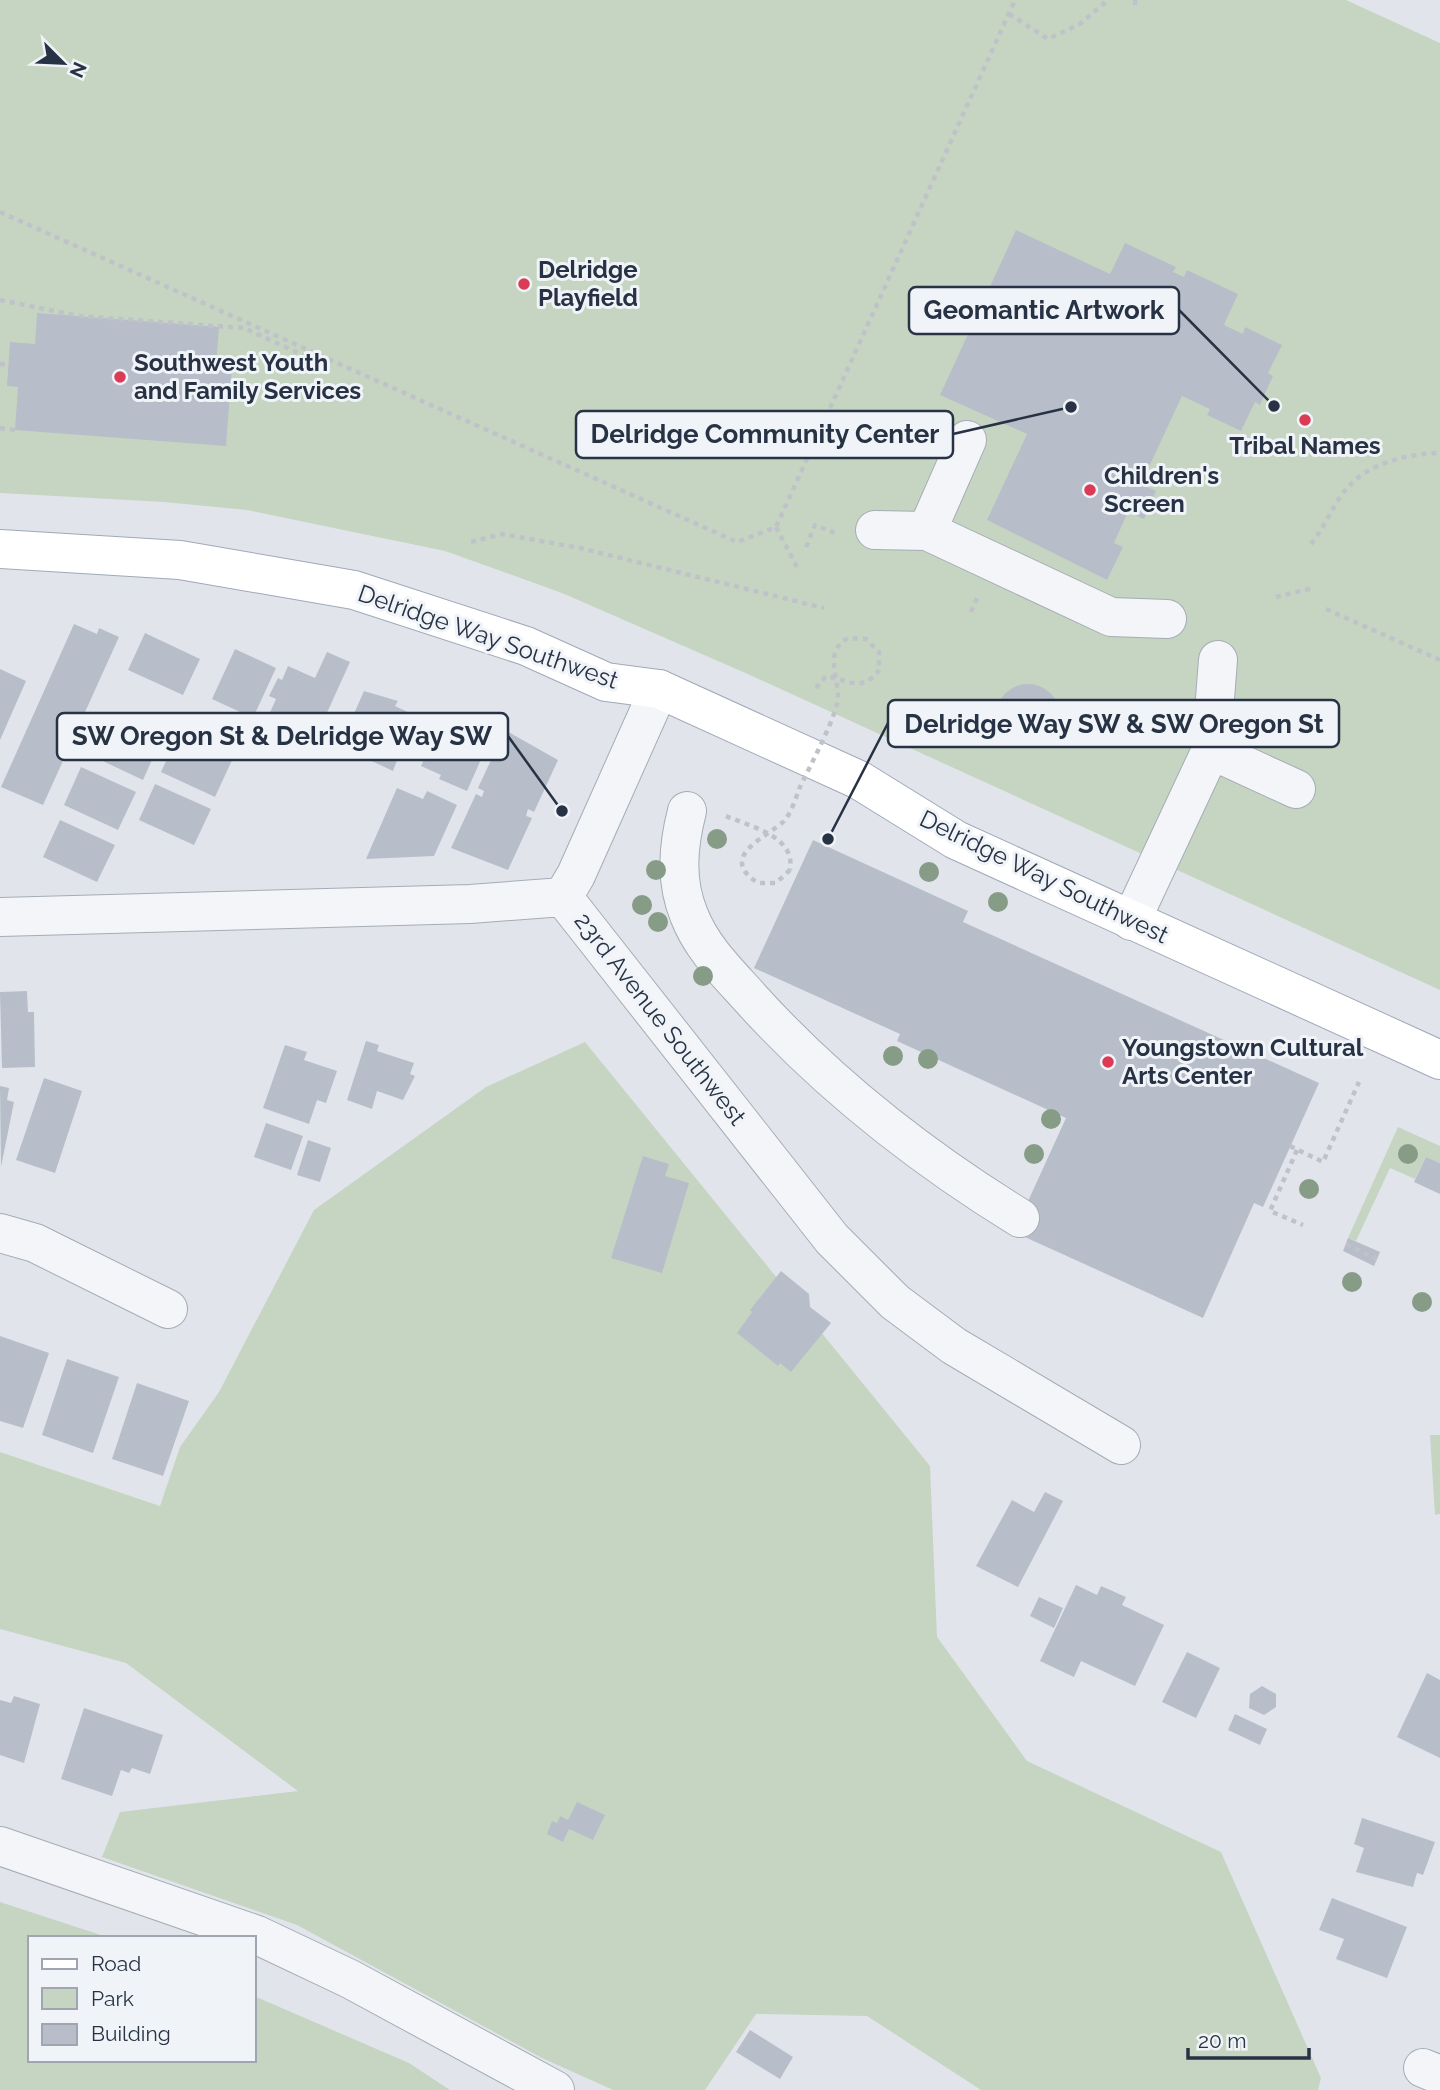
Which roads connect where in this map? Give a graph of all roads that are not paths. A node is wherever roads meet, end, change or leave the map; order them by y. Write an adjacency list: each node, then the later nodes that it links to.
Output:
1 (967, 440): 2 (street)
2 (927, 531): 3 (street); 5 (street)
3 (859, 533)
4 (0, 549): 7 (main road, Delridge Way Southwest)
5 (1167, 619)
6 (1218, 660): 8 (street)
7 (659, 689): 11 (street); 13 (main road, Delridge Way Southwest)
8 (1211, 750): 9 (street); 13 (street)
9 (1296, 789)
10 (702, 812): 15 (street)
11 (563, 897): 12 (street, 23rd Avenue Southwest); 18 (street, 23rd Avenue Southwest)
12 (0, 917)
13 (1131, 921): 14 (main road, Delridge Way Southwest)
14 (1440, 1060)
15 (1020, 1218)
16 (0, 1233): 17 (street)
17 (168, 1309)
18 (1121, 1446)
19 (0, 1846): 20 (street)
20 (555, 2090)

